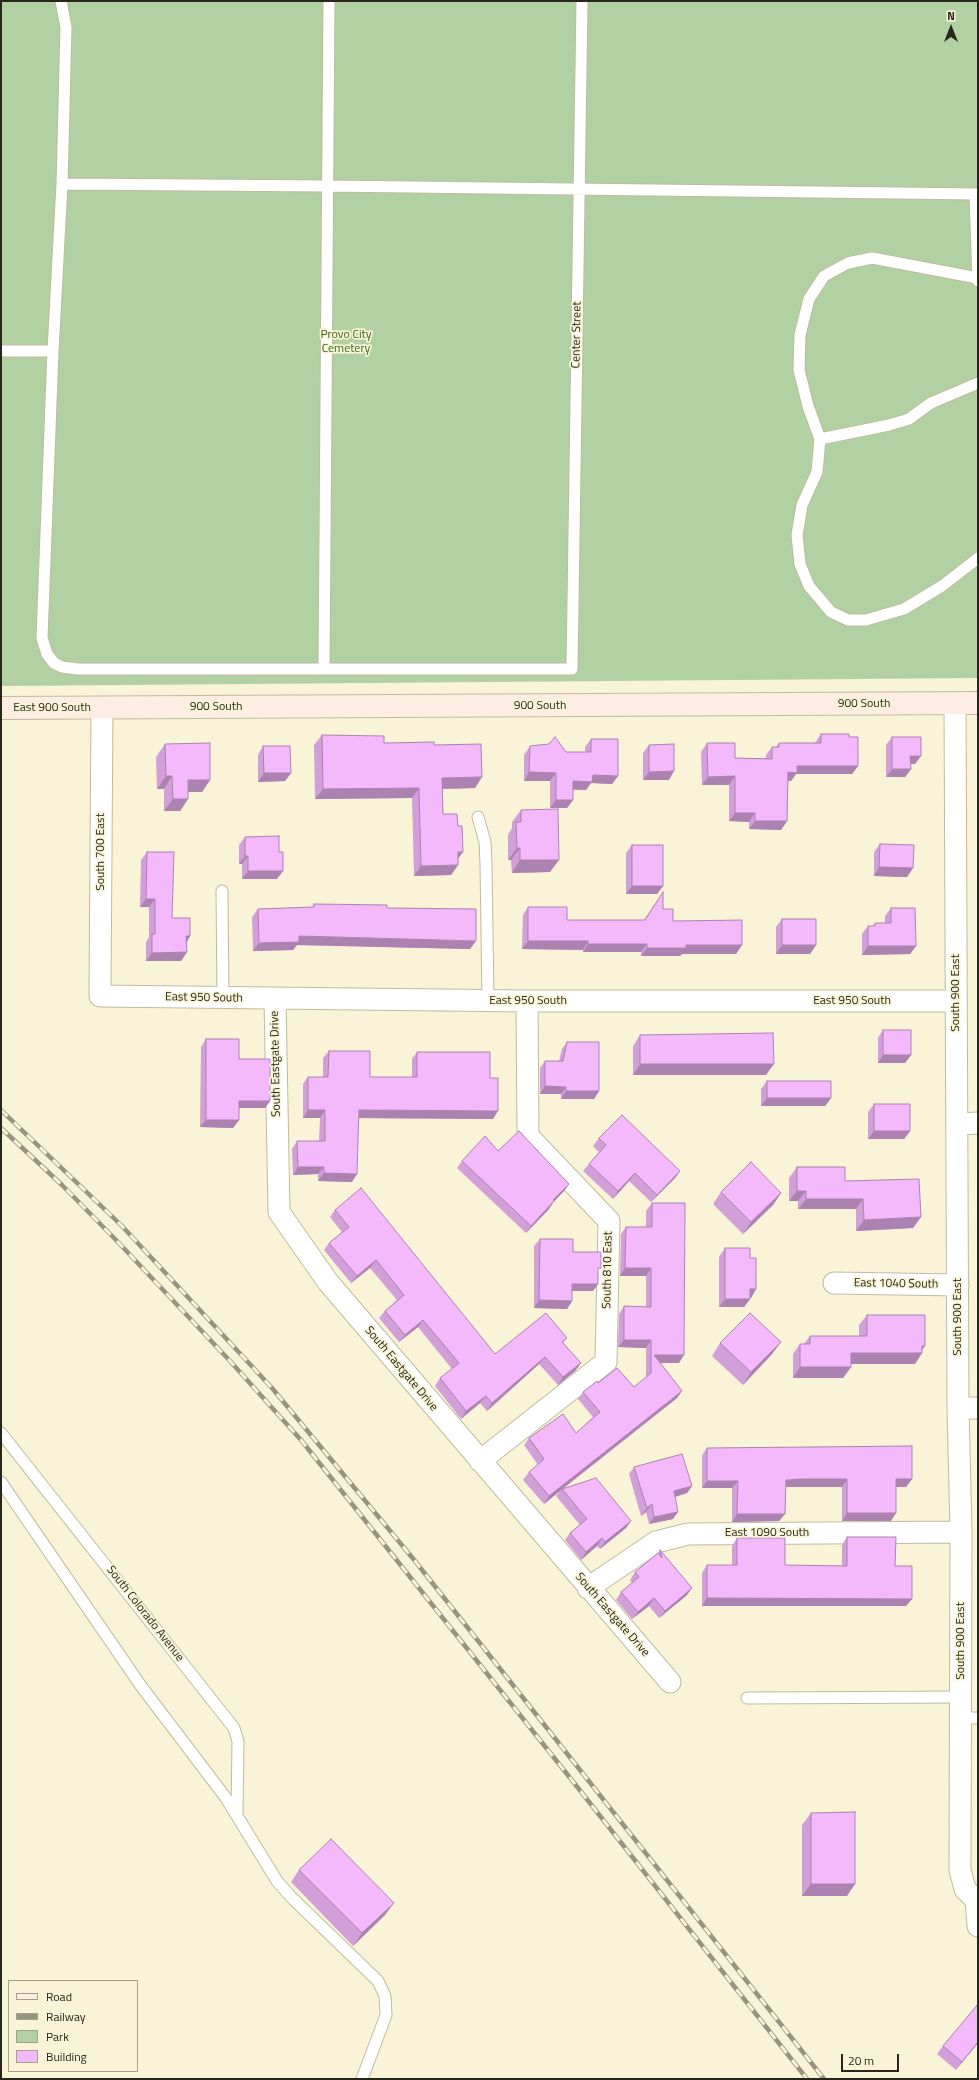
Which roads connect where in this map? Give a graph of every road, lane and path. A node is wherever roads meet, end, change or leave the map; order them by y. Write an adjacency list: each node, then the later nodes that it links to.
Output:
1 (61, 1): 4 (lane)
2 (329, 1): 5 (lane)
3 (582, 1): 6 (lane, Center Street)
4 (62, 184): 5 (lane); 10 (lane)
5 (328, 186): 6 (lane); 14 (lane)
6 (579, 189): 7 (lane); 14 (lane, Center Street)
7 (976, 194): 8 (lane)
8 (978, 280): 12 (lane)
9 (1, 351): 10 (lane)
10 (53, 351): 14 (lane)
11 (978, 383): 12 (lane)
12 (820, 439): 13 (lane)
13 (978, 558)
14 (324, 669)
15 (955, 703): 16 (street, 900 South); 18 (street, 900 South); 26 (street, South 900 East)
16 (978, 703)
17 (1, 708): 18 (street, East 900 South)
18 (102, 708): 21 (street, South 700 East)
19 (478, 817): 24 (lane)
20 (222, 891): 22 (lane)
21 (100, 996): 22 (street, East 950 South)
22 (223, 998): 23 (street, East 950 South)
23 (275, 999): 24 (street, East 950 South); 33 (street, South Eastgate Drive)
24 (488, 1001): 25 (street, East 950 South)
25 (526, 1001): 26 (street, East 950 South); 33 (street, South 810 East)
26 (956, 1002): 28 (street, South 900 East)
27 (978, 1123): 28 (street)
28 (957, 1124): 30 (street, South 900 East)
29 (834, 1283): 30 (street, East 1040 South)
30 (958, 1285): 31 (street, South 900 East)
31 (968, 1408): 35 (street, South 900 East)
32 (1, 1433): 41 (lane, South Colorado Avenue)
33 (480, 1461): 36 (street, South Eastgate Drive)
34 (1, 1482): 41 (lane)
35 (961, 1532): 36 (street, East 1090 South); 38 (street, South 900 East)
36 (588, 1588): 37 (street, South Eastgate Drive)
37 (670, 1682)
38 (961, 1697): 39 (lane); 40 (street, South 900 East)
39 (747, 1698)
40 (969, 1718): 42 (street, South 900 East)
41 (237, 1815): 44 (lane)
42 (977, 1900): 43 (street, South 900 East)
43 (978, 1926)
44 (363, 2079)

